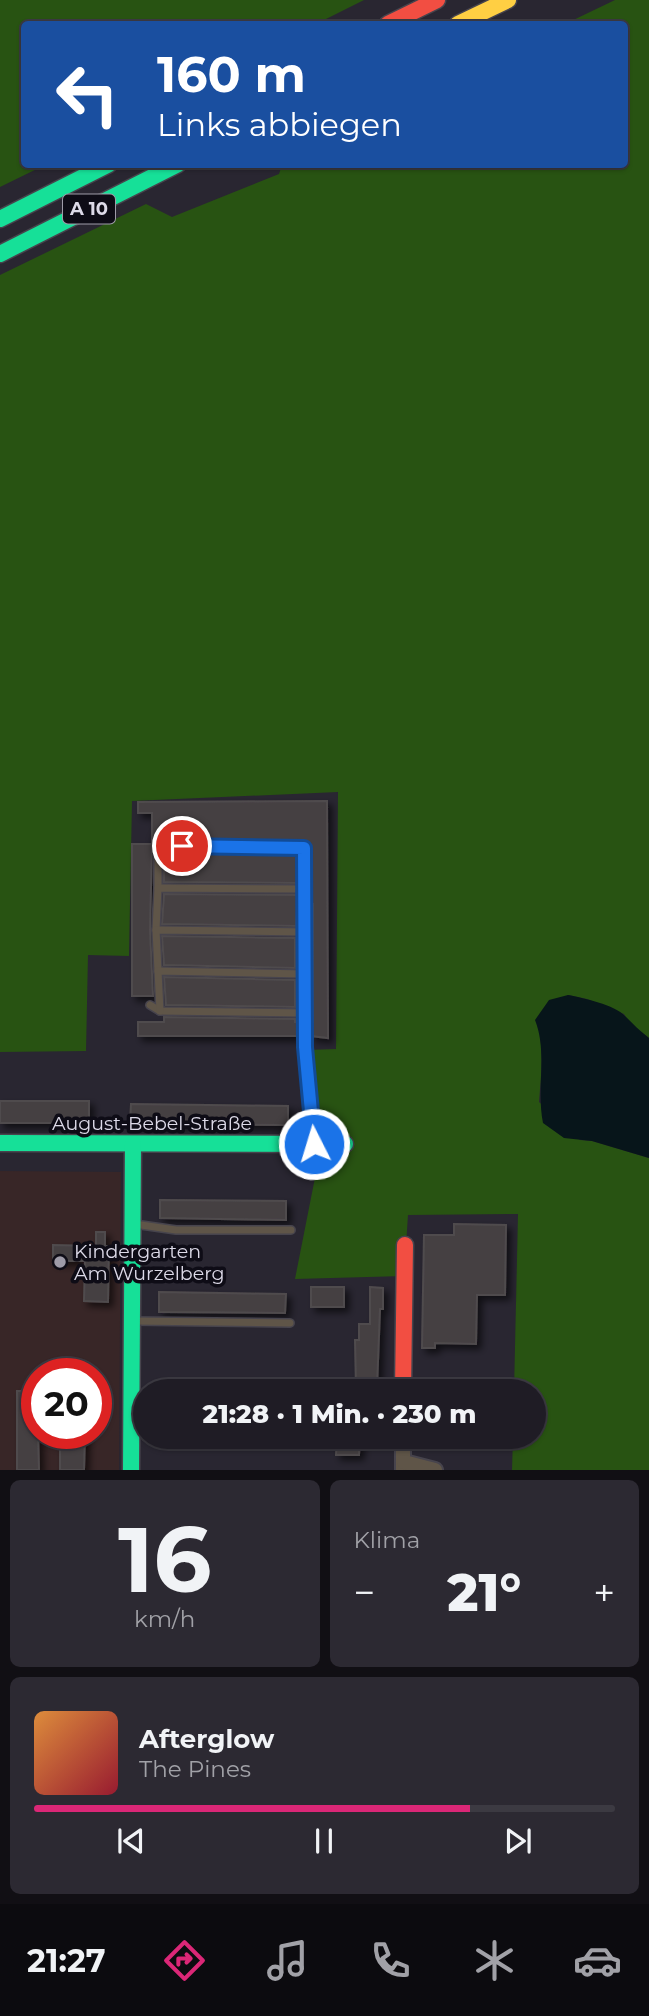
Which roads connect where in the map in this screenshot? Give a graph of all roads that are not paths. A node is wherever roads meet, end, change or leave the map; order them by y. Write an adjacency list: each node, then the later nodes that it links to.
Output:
1 (437, 0): 3 (main road)
2 (508, 0): 4 (main road)
3 (394, 21)
4 (464, 21)
5 (101, 168): 7 (main road, A 10)
6 (170, 168): 8 (main road, A 10)
7 (0, 219)
8 (0, 254)
9 (158, 888): 10 (lane); 10 (lane); 11 (lane)
10 (304, 889): 12 (lane)
11 (156, 930): 12 (lane); 13 (lane)
12 (305, 932): 14 (lane)
13 (158, 971): 14 (lane); 16 (lane)
14 (305, 974): 17 (lane)
15 (150, 1005): 16 (lane)
16 (160, 1011): 17 (lane)
17 (305, 1013): 20 (lane)
18 (0, 1143): 19 (main road, August-Bebel-Straße)
19 (133, 1144): 20 (main road, August-Bebel-Straße); 22 (main road)
20 (314, 1144): 21 (main road, August-Bebel-Straße)
21 (345, 1144)
22 (133, 1224): 23 (lane); 25 (main road)
23 (291, 1230)
24 (405, 1245): 28 (main road)
25 (131, 1321): 26 (lane); 27 (main road)
26 (290, 1323)
27 (136, 1379)
28 (403, 1379)
29 (134, 1449): 31 (main road)
30 (404, 1466): 32 (street)
31 (131, 1470)
32 (435, 1470)

